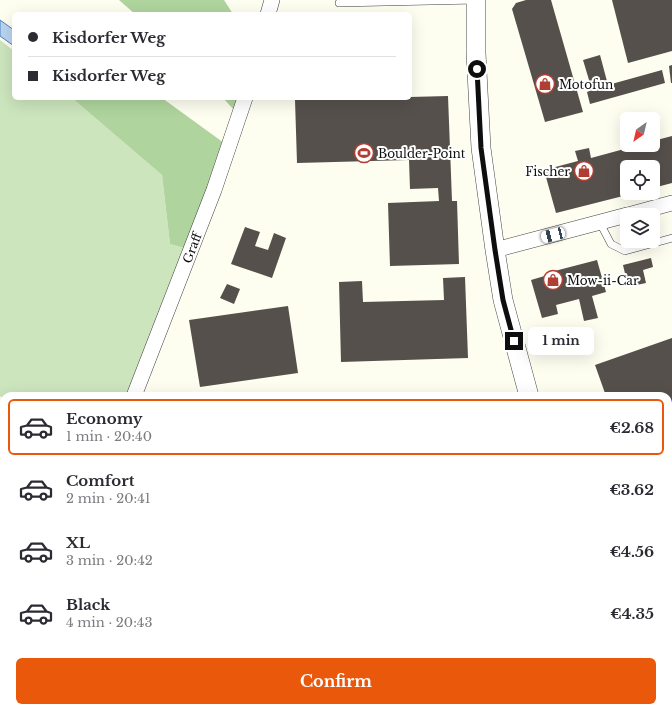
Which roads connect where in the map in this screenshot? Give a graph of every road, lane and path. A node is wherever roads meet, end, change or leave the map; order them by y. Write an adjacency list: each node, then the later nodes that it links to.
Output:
1 (272, 0): 4 (street)
2 (476, 0): 3 (lane); 11 (street)
3 (339, 3)
4 (269, 12)
5 (244, 100): 12 (street, Graff)
6 (672, 203): 7 (street)
7 (654, 208)
8 (620, 217): 9 (street)
9 (600, 223): 10 (lane); 11 (street)
10 (672, 238)
11 (495, 250): 13 (street)
12 (136, 392)
13 (526, 392)

